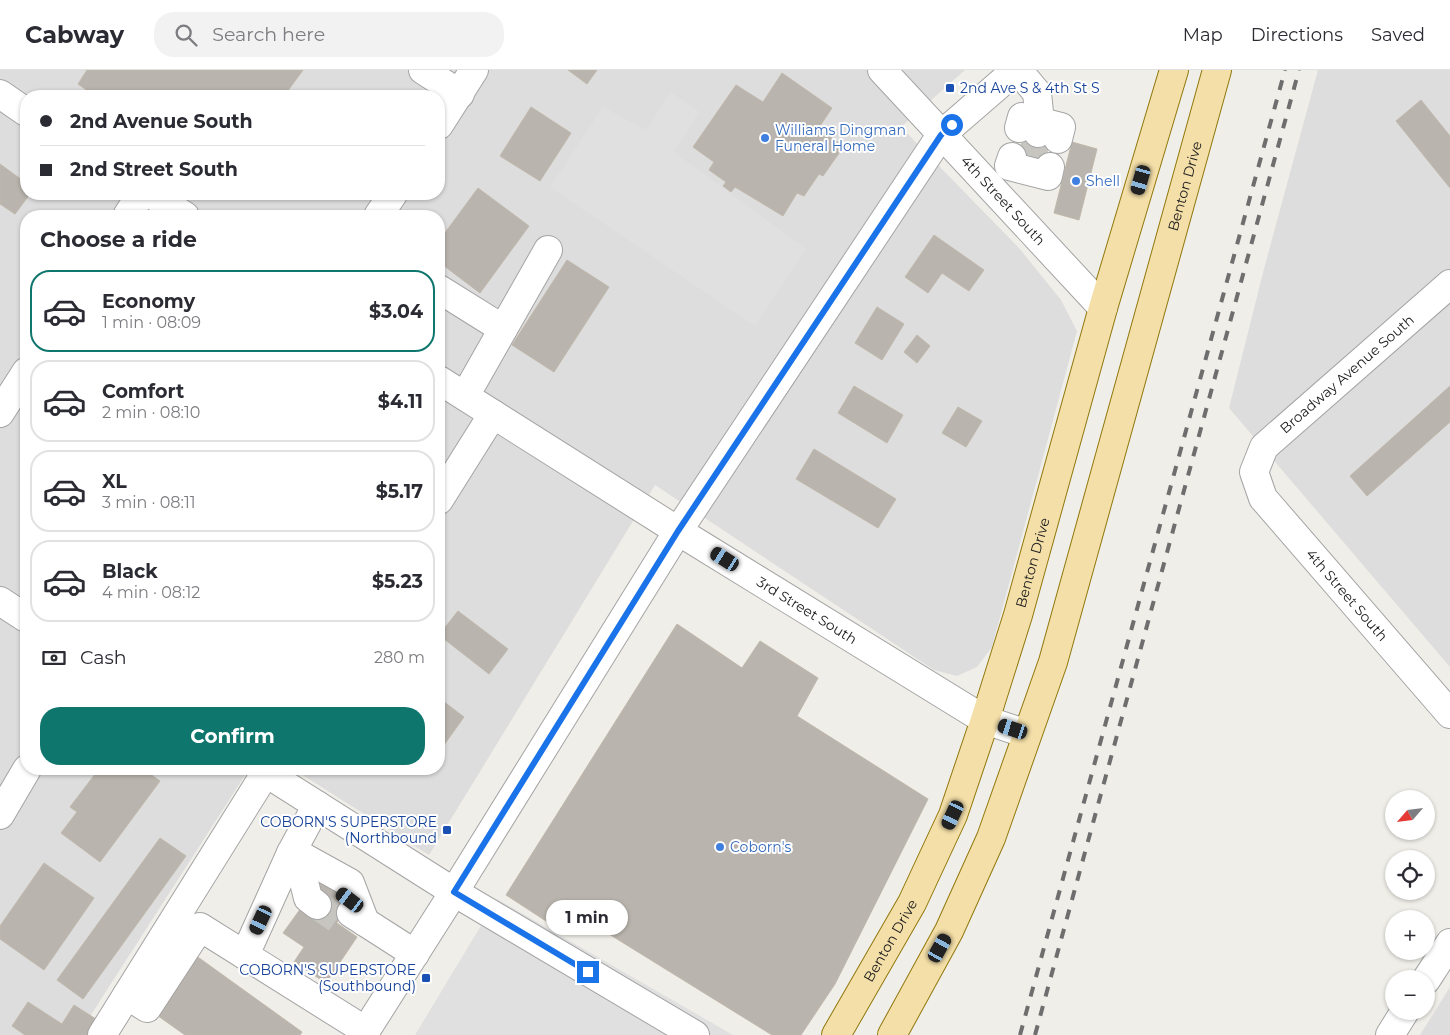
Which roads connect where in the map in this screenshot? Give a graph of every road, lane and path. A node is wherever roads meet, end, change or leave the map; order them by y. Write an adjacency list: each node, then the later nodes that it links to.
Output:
1 (423, 70): 8 (street)
2 (474, 70): 8 (street)
3 (882, 70): 12 (street, 4th Street South)
4 (1017, 70): 11 (street); 12 (street)
5 (1174, 70): 20 (main road, Benton Drive)
6 (1217, 70): 34 (main road, Benton Drive)
7 (0, 94): 9 (street)
8 (460, 94): 10 (street)
9 (20, 108)
10 (445, 116)
11 (1039, 131)
12 (941, 135): 15 (street, 4th Street South); 29 (street)
13 (1030, 164): 15 (street)
14 (160, 200): 16 (street)
15 (1007, 203): 20 (street, 4th Street South)
16 (176, 210)
17 (548, 250): 21 (street)
18 (1450, 284): 27 (street, Broadway Avenue South)
19 (445, 293): 21 (street)
20 (1103, 308): 33 (main road, Benton Drive)
21 (503, 329): 24 (street)
22 (20, 381): 25 (street)
23 (445, 384): 24 (street, 3rd Street South)
24 (465, 396): 26 (street, 3rd Street South)
25 (0, 413)
26 (493, 414): 28 (street); 29 (street, 3rd Street South)
27 (1254, 472): 32 (street, 4th Street South)
28 (445, 490)
29 (678, 531): 33 (street, 3rd Street South); 41 (street)
30 (0, 601): 31 (street)
31 (20, 614)
32 (1450, 714)
33 (985, 720): 34 (street, 3rd Street South); 50 (main road, Benton Drive)
34 (1027, 734): 51 (main road, Benton Drive)
35 (23, 775): 39 (street)
36 (262, 775): 45 (street)
37 (272, 775): 38 (street)
38 (317, 805): 40 (street); 41 (street)
39 (0, 815)
40 (319, 887): 42 (street); 42 (street); 44 (street)
41 (454, 892): 43 (street); 49 (street)
42 (365, 922): 43 (street)
43 (415, 954): 47 (street)
44 (245, 955): 45 (street); 47 (street)
45 (127, 995): 48 (street)
46 (1400, 1020): 52 (street)
47 (365, 1033)
48 (102, 1035)
49 (695, 1035)
50 (836, 1035)
51 (892, 1035)
52 (1390, 1035)

